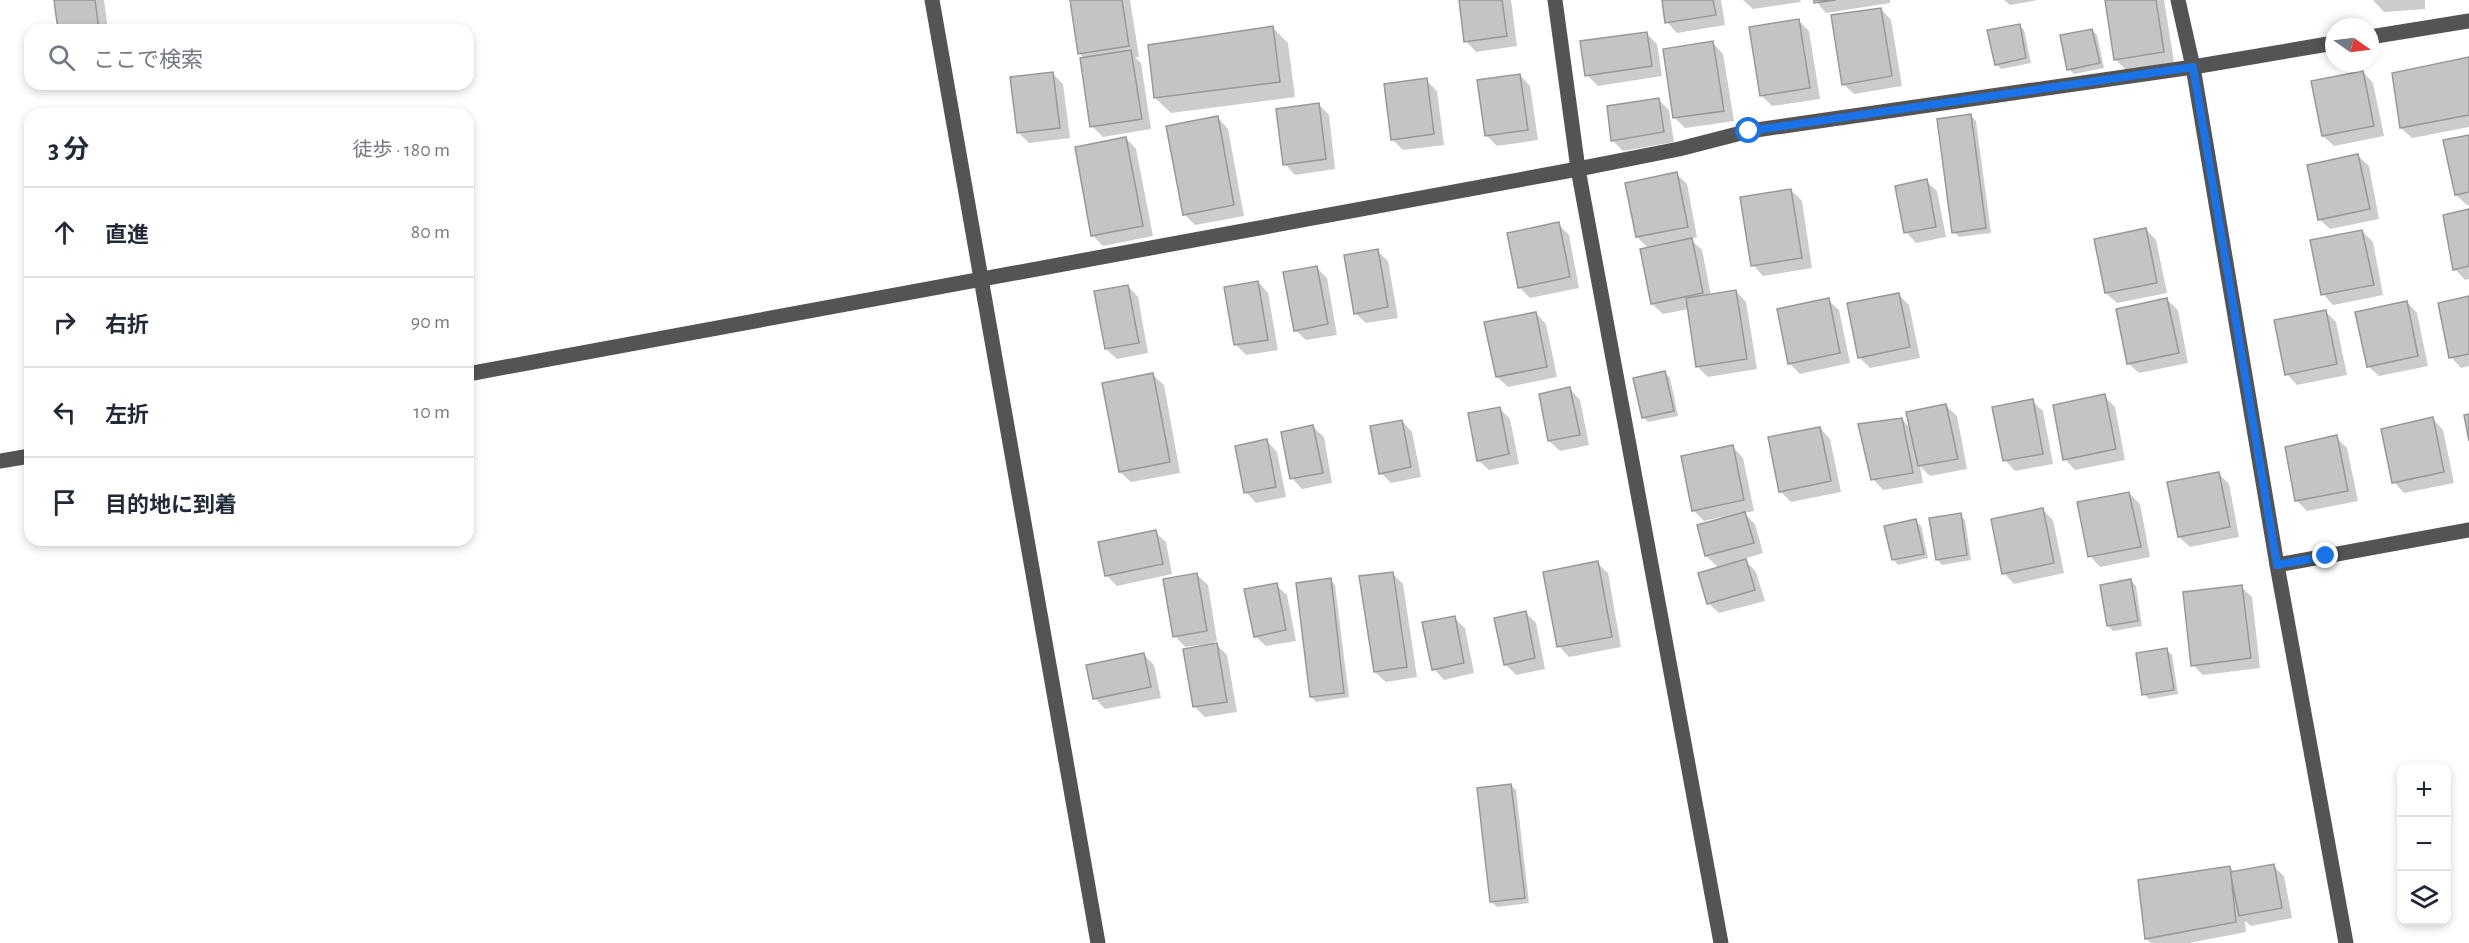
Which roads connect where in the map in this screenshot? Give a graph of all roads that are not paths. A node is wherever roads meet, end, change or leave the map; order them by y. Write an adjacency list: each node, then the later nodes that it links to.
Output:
1 (932, 0): 9 (street)
2 (1555, 0): 8 (street)
3 (2178, 0): 7 (street)
4 (2469, 21): 5 (street)
5 (2379, 36)
6 (2325, 45): 7 (street)
7 (2193, 67): 8 (street); 14 (street)
8 (1578, 169): 9 (street); 16 (street)
9 (980, 278): 10 (street); 15 (street)
10 (474, 373)
11 (24, 457): 12 (street)
12 (0, 461)
13 (2469, 530): 14 (street)
14 (2277, 565): 17 (street)
15 (1098, 943)
16 (1721, 943)
17 (2346, 943)

